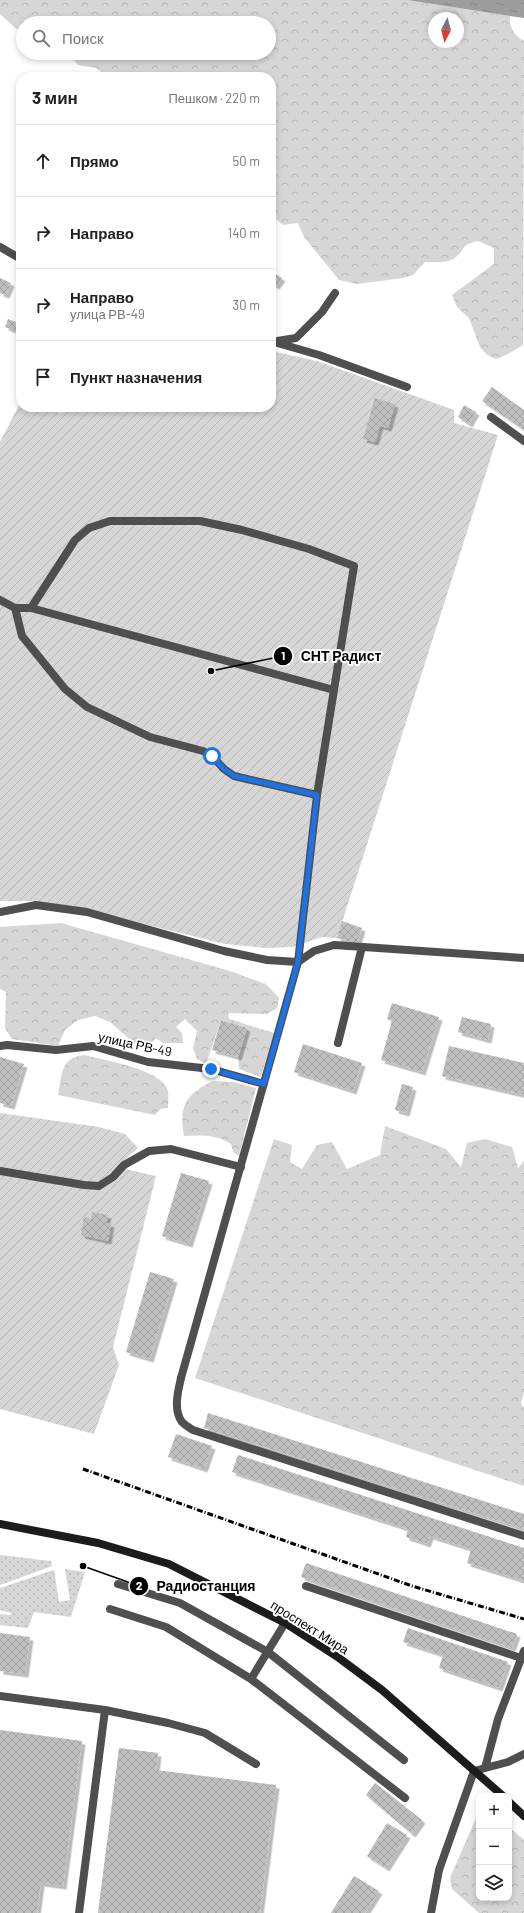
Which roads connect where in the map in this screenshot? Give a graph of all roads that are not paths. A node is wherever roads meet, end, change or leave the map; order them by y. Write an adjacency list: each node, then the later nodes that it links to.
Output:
1 (0, 247): 2 (street)
2 (16, 256)
3 (334, 293): 4 (street)
4 (276, 341)
5 (276, 343): 6 (street)
6 (407, 387)
7 (491, 417): 8 (street)
8 (524, 441)
9 (0, 600): 10 (street)
10 (15, 608): 11 (street); 13 (street)
11 (31, 608): 12 (street); 12 (street)
12 (334, 690): 13 (street)
13 (317, 795): 17 (street)
14 (0, 912): 17 (street)
15 (362, 947): 16 (street); 17 (street); 18 (street)
16 (524, 958)
17 (298, 962): 20 (street)
18 (338, 1043)
19 (0, 1046): 20 (street, улица РВ-49)
20 (264, 1084): 21 (street)
21 (240, 1167): 22 (street); 24 (street)
22 (0, 1171)
23 (0, 1524): 28 (street, проспект Мира)
24 (524, 1536)
25 (118, 1584): 29 (street)
26 (306, 1586): 30 (street)
27 (110, 1609): 31 (street)
28 (285, 1623): 29 (street); 38 (street, проспект Мира)
29 (268, 1652): 31 (street); 35 (street)
30 (522, 1654): 37 (street)
31 (251, 1679): 40 (street)
32 (0, 1696): 33 (street)
33 (105, 1710): 36 (street); 43 (street)
34 (524, 1754): 37 (street)
35 (404, 1760)
36 (256, 1764)
37 (485, 1768): 38 (street)
38 (474, 1771): 39 (street, проспект Мира); 44 (street)
39 (500, 1793)
40 (404, 1798)
41 (512, 1805): 42 (street)
42 (524, 1815)
43 (79, 1913)
44 (431, 1913)

